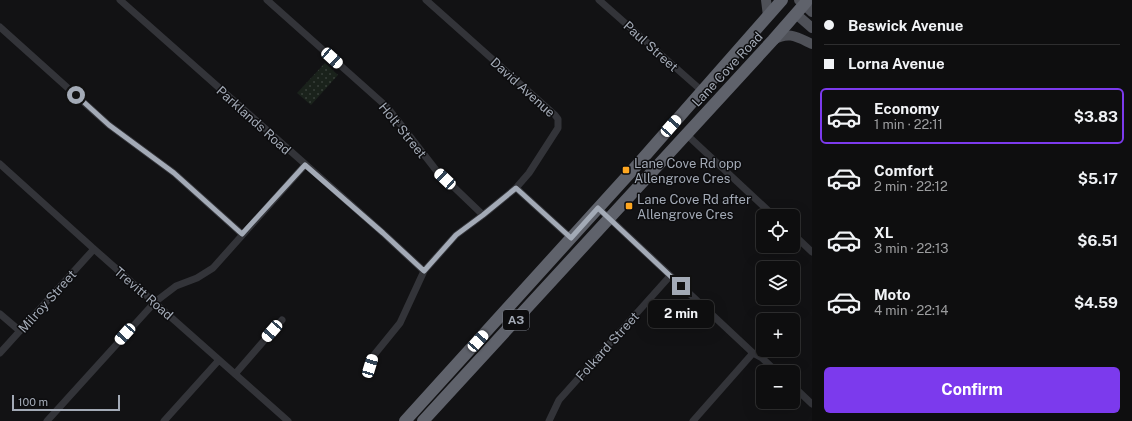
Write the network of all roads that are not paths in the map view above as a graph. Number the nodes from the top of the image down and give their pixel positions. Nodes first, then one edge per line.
1 (120, 0) edge
2 (267, 0) edge
3 (599, 0) edge
4 (766, 0) edge
5 (781, 0) edge
6 (800, 0) edge
7 (808, 0) edge
8 (429, 1) edge
9 (812, 12) edge
10 (796, 14) junction
11 (768, 16) junction
12 (0, 27) edge
13 (812, 28) edge
14 (773, 40) junction
15 (812, 44) edge
16 (702, 91) junction
17 (686, 134) junction
18 (0, 164) edge
19 (305, 165) junction
20 (516, 188) junction
21 (598, 208) junction
22 (766, 209) edge
23 (483, 215) junction
24 (609, 219) junction
25 (242, 234) junction
26 (571, 238) junction
27 (800, 241) edge
28 (94, 249) junction
29 (812, 252) edge
30 (424, 271) junction
31 (670, 276) junction
32 (155, 302) junction
33 (0, 314) edge
34 (282, 320) dead end
35 (20, 331) junction
36 (0, 353) edge
37 (753, 353) junction
38 (219, 360) junction
39 (770, 365) edge
40 (370, 366) dead end
41 (235, 374) junction
42 (800, 391) edge
43 (811, 400) edge
44 (284, 420) edge
45 (47, 421) edge
46 (164, 421) edge
47 (405, 421) edge
48 (423, 421) edge
49 (549, 421) edge
50 (693, 421) edge

1 - 19 street, Parklands Road
2 - 23 street, Holt Street
3 - 16 street, Paul Street
4 - 11 main road
5 - 10 highway
5 - 11 highway, Lane Cove Road / A3
6 - 9 main road
7 - 10 highway, Lane Cove Road / A3
8 - 20 street, David Avenue
10 - 13 main road
10 - 14 highway, Lane Cove Road / A3
11 - 16 highway, Lane Cove Road / A3
12 - 25 street
14 - 15 main road
14 - 17 highway, Lane Cove Road / A3
16 - 21 highway, Lane Cove Road / A3
17 - 22 street
17 - 24 highway, Lane Cove Road / A3
18 - 28 street, Trevitt Road
19 - 25 street
19 - 30 street, Parklands Road
20 - 23 street
20 - 26 street
21 - 24 street
21 - 26 highway, Lane Cove Road / A3
23 - 30 street
24 - 31 street
24 - 48 highway, Lane Cove Road / A3
25 - 32 street
26 - 47 highway, Lane Cove Road / A3
27 - 29 street
28 - 32 street, Trevitt Road
28 - 35 street, Milroy Street
30 - 40 street
31 - 37 street
31 - 49 street, Folkard Street
32 - 38 street, Trevitt Road
32 - 45 street
33 - 35 street
34 - 41 street
35 - 36 street, Milroy Street
37 - 39 street
37 - 50 street
38 - 41 street, Trevitt Road
38 - 46 street
41 - 44 street, Trevitt Road
42 - 43 street

